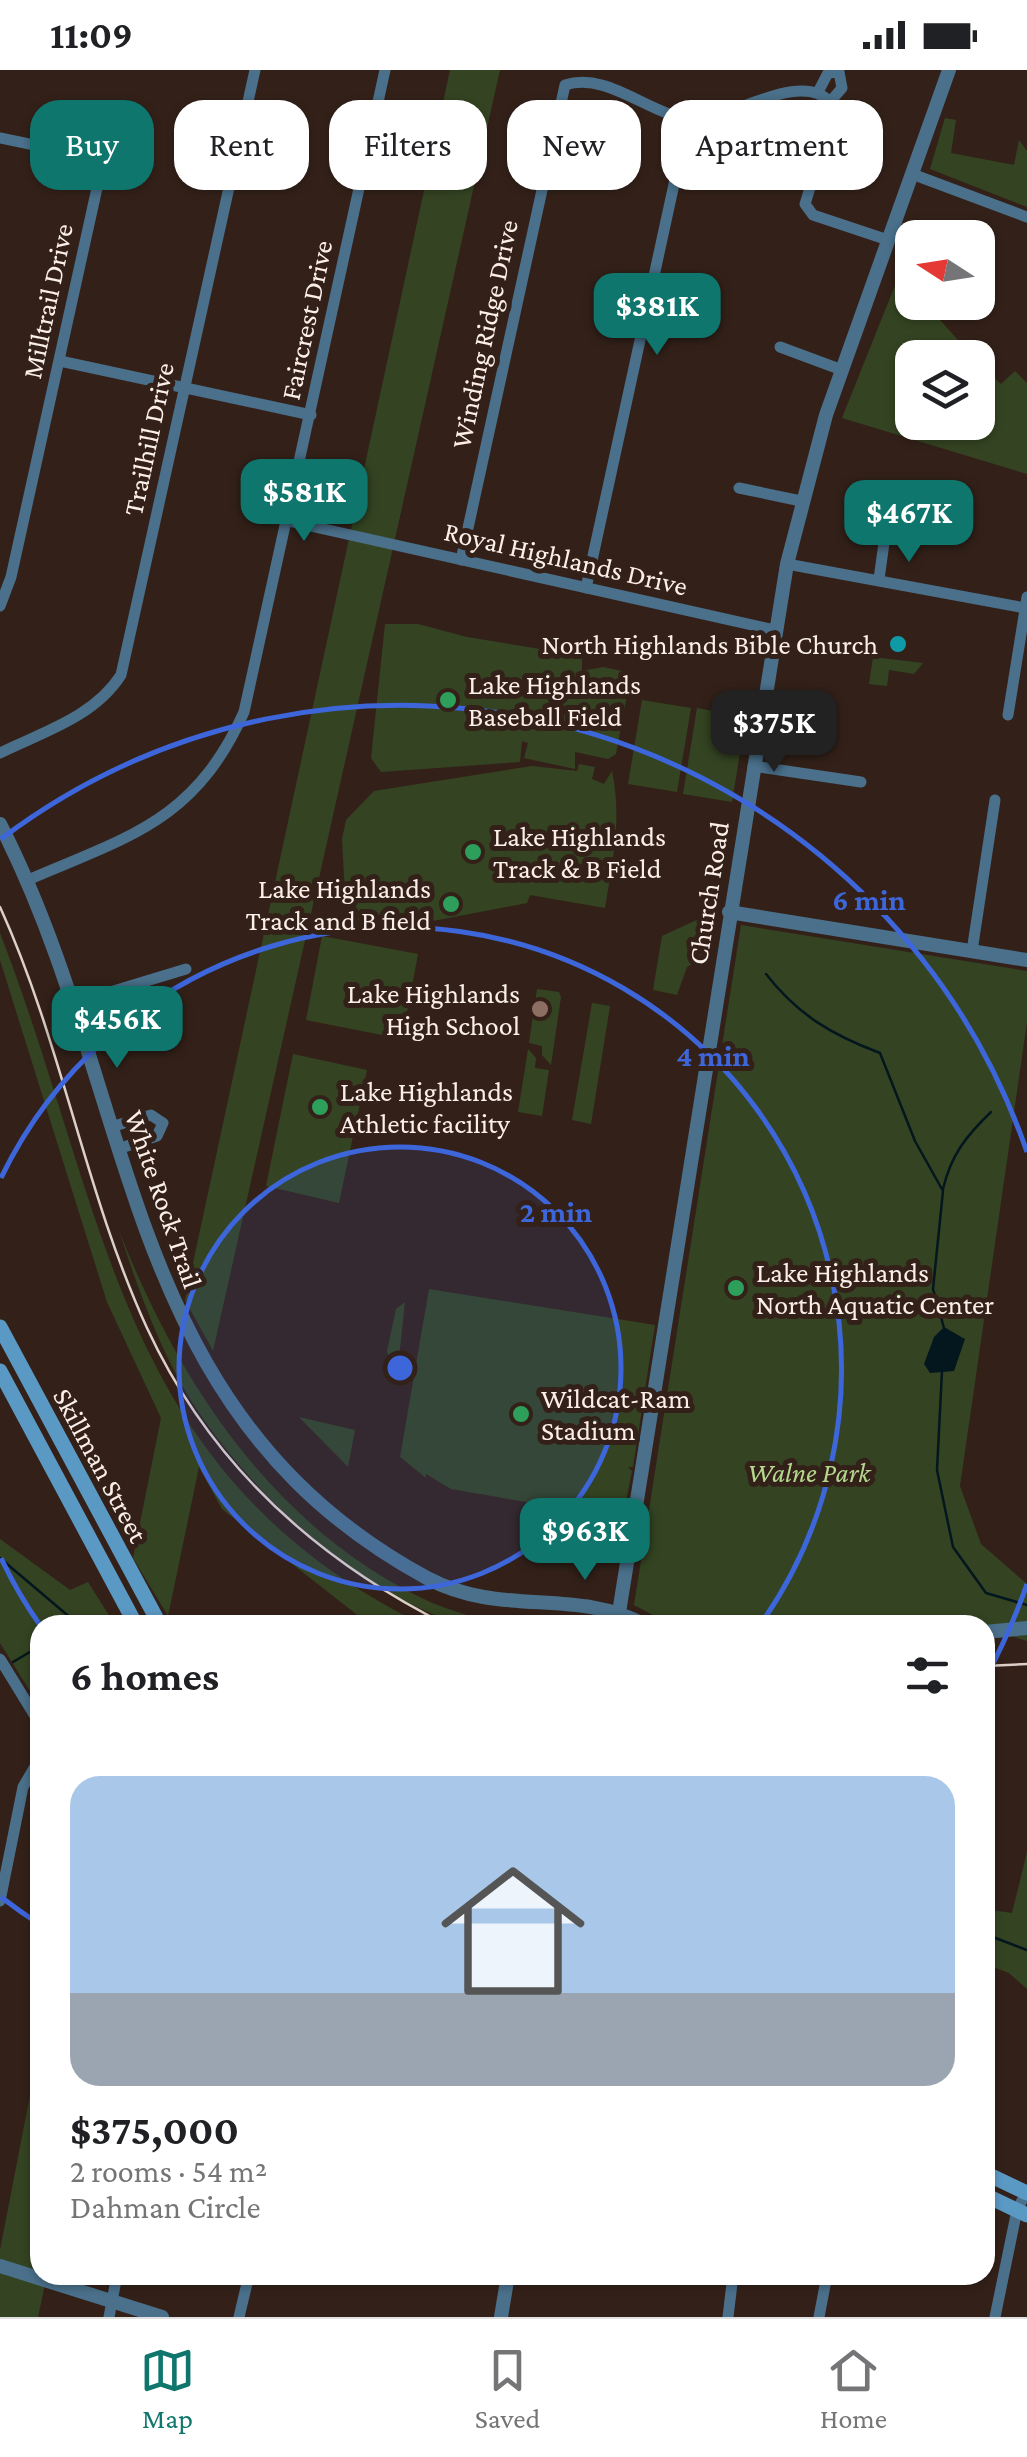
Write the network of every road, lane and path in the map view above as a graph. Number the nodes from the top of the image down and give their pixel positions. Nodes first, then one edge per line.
1 (255, 70) edge
2 (385, 70) edge
3 (949, 70) edge
4 (818, 92) junction
5 (761, 100) edge
6 (828, 100) edge
7 (832, 100) edge
8 (661, 108) edge
9 (0, 138) edge
10 (912, 174) junction
11 (673, 190) edge
12 (808, 190) edge
13 (1027, 217) edge
14 (888, 240) junction
15 (780, 347) dead end
16 (60, 361) junction
17 (842, 370) junction
18 (185, 387) junction
19 (311, 415) junction
20 (740, 488) dead end
21 (801, 501) junction
22 (890, 507) dead end
23 (288, 520) junction
24 (461, 560) junction
25 (786, 564) junction
26 (879, 579) junction
27 (586, 588) junction
28 (1026, 602) edge
29 (0, 606) edge
30 (776, 630) junction
31 (1008, 715) dead end
32 (0, 753) edge
33 (753, 766) junction
34 (861, 782) dead end
35 (995, 800) dead end
36 (0, 824) edge
37 (28, 880) junction
38 (729, 912) junction
39 (972, 951) junction
40 (1027, 960) edge
41 (186, 970) dead end
42 (74, 1003) junction
43 (111, 1127) junction
44 (118, 1148) junction
45 (0, 1327) edge
46 (0, 1371) edge
47 (90, 1497) junction
48 (70, 1506) junction
49 (130, 1615) edge
50 (155, 1615) edge
51 (606, 1615) edge
52 (619, 1615) edge
53 (1027, 1628) edge
54 (995, 1631) edge
55 (0, 1660) edge
56 (30, 1708) edge
57 (30, 1774) edge
58 (0, 1901) edge
59 (995, 2178) edge
60 (1026, 2193) edge
61 (995, 2200) edge
62 (1022, 2212) edge
63 (0, 2266) edge
64 (30, 2275) edge
65 (61, 2285) edge
66 (114, 2285) edge
67 (247, 2285) edge
68 (507, 2285) edge
69 (732, 2285) edge
70 (825, 2285) edge
71 (112, 2301) junction
72 (109, 2317) edge
73 (162, 2317) edge
74 (239, 2317) edge
75 (502, 2317) edge
76 (728, 2317) edge
77 (819, 2317) edge
78 (995, 2317) edge

1 - 18 street, Trailhill Drive
2 - 19 street, Faircrest Drive
3 - 10 street, Church Road
4 - 5 street
4 - 6 street
4 - 7 street
8 - 24 street, Winding Ridge Drive
9 - 16 street, Milltrail Drive
10 - 13 street
10 - 14 street, Church Road
11 - 27 street
12 - 14 street
14 - 17 street, Church Road
15 - 17 street
16 - 18 street
16 - 29 street, Milltrail Drive
17 - 21 street, Church Road
18 - 19 street
18 - 32 street, Trailhill Drive
19 - 23 street, Faircrest Drive
20 - 21 street
21 - 25 street, Church Road
22 - 26 street
23 - 24 street, Royal Highlands Drive
23 - 37 street, Faircrest Drive
24 - 27 street, Royal Highlands Drive
25 - 26 street
25 - 30 street, Church Road
26 - 28 street
27 - 30 street, Royal Highlands Drive
28 - 31 street
30 - 33 street, Church Road
33 - 34 street
33 - 38 street, Church Road
35 - 39 street
36 - 37 street, White Rock Trail
37 - 42 street, White Rock Trail
38 - 39 street
38 - 52 street, Church Road
39 - 40 street
41 - 42 street
42 - 43 street, White Rock Trail
43 - 44 street, White Rock Trail
43 - 44 street
44 - 51 street, White Rock Trail
45 - 47 main road, Skillman Street
46 - 48 main road, Skillman Street
47 - 48 main road
47 - 50 main road, Skillman Street
48 - 49 main road, Skillman Street
53 - 54 street
55 - 56 street
57 - 58 street
59 - 60 main road
60 - 62 street
61 - 62 main road
62 - 78 street
63 - 64 street
65 - 71 street
66 - 71 street
67 - 74 street
68 - 75 street
69 - 76 street
70 - 77 street
71 - 72 street
71 - 73 street

